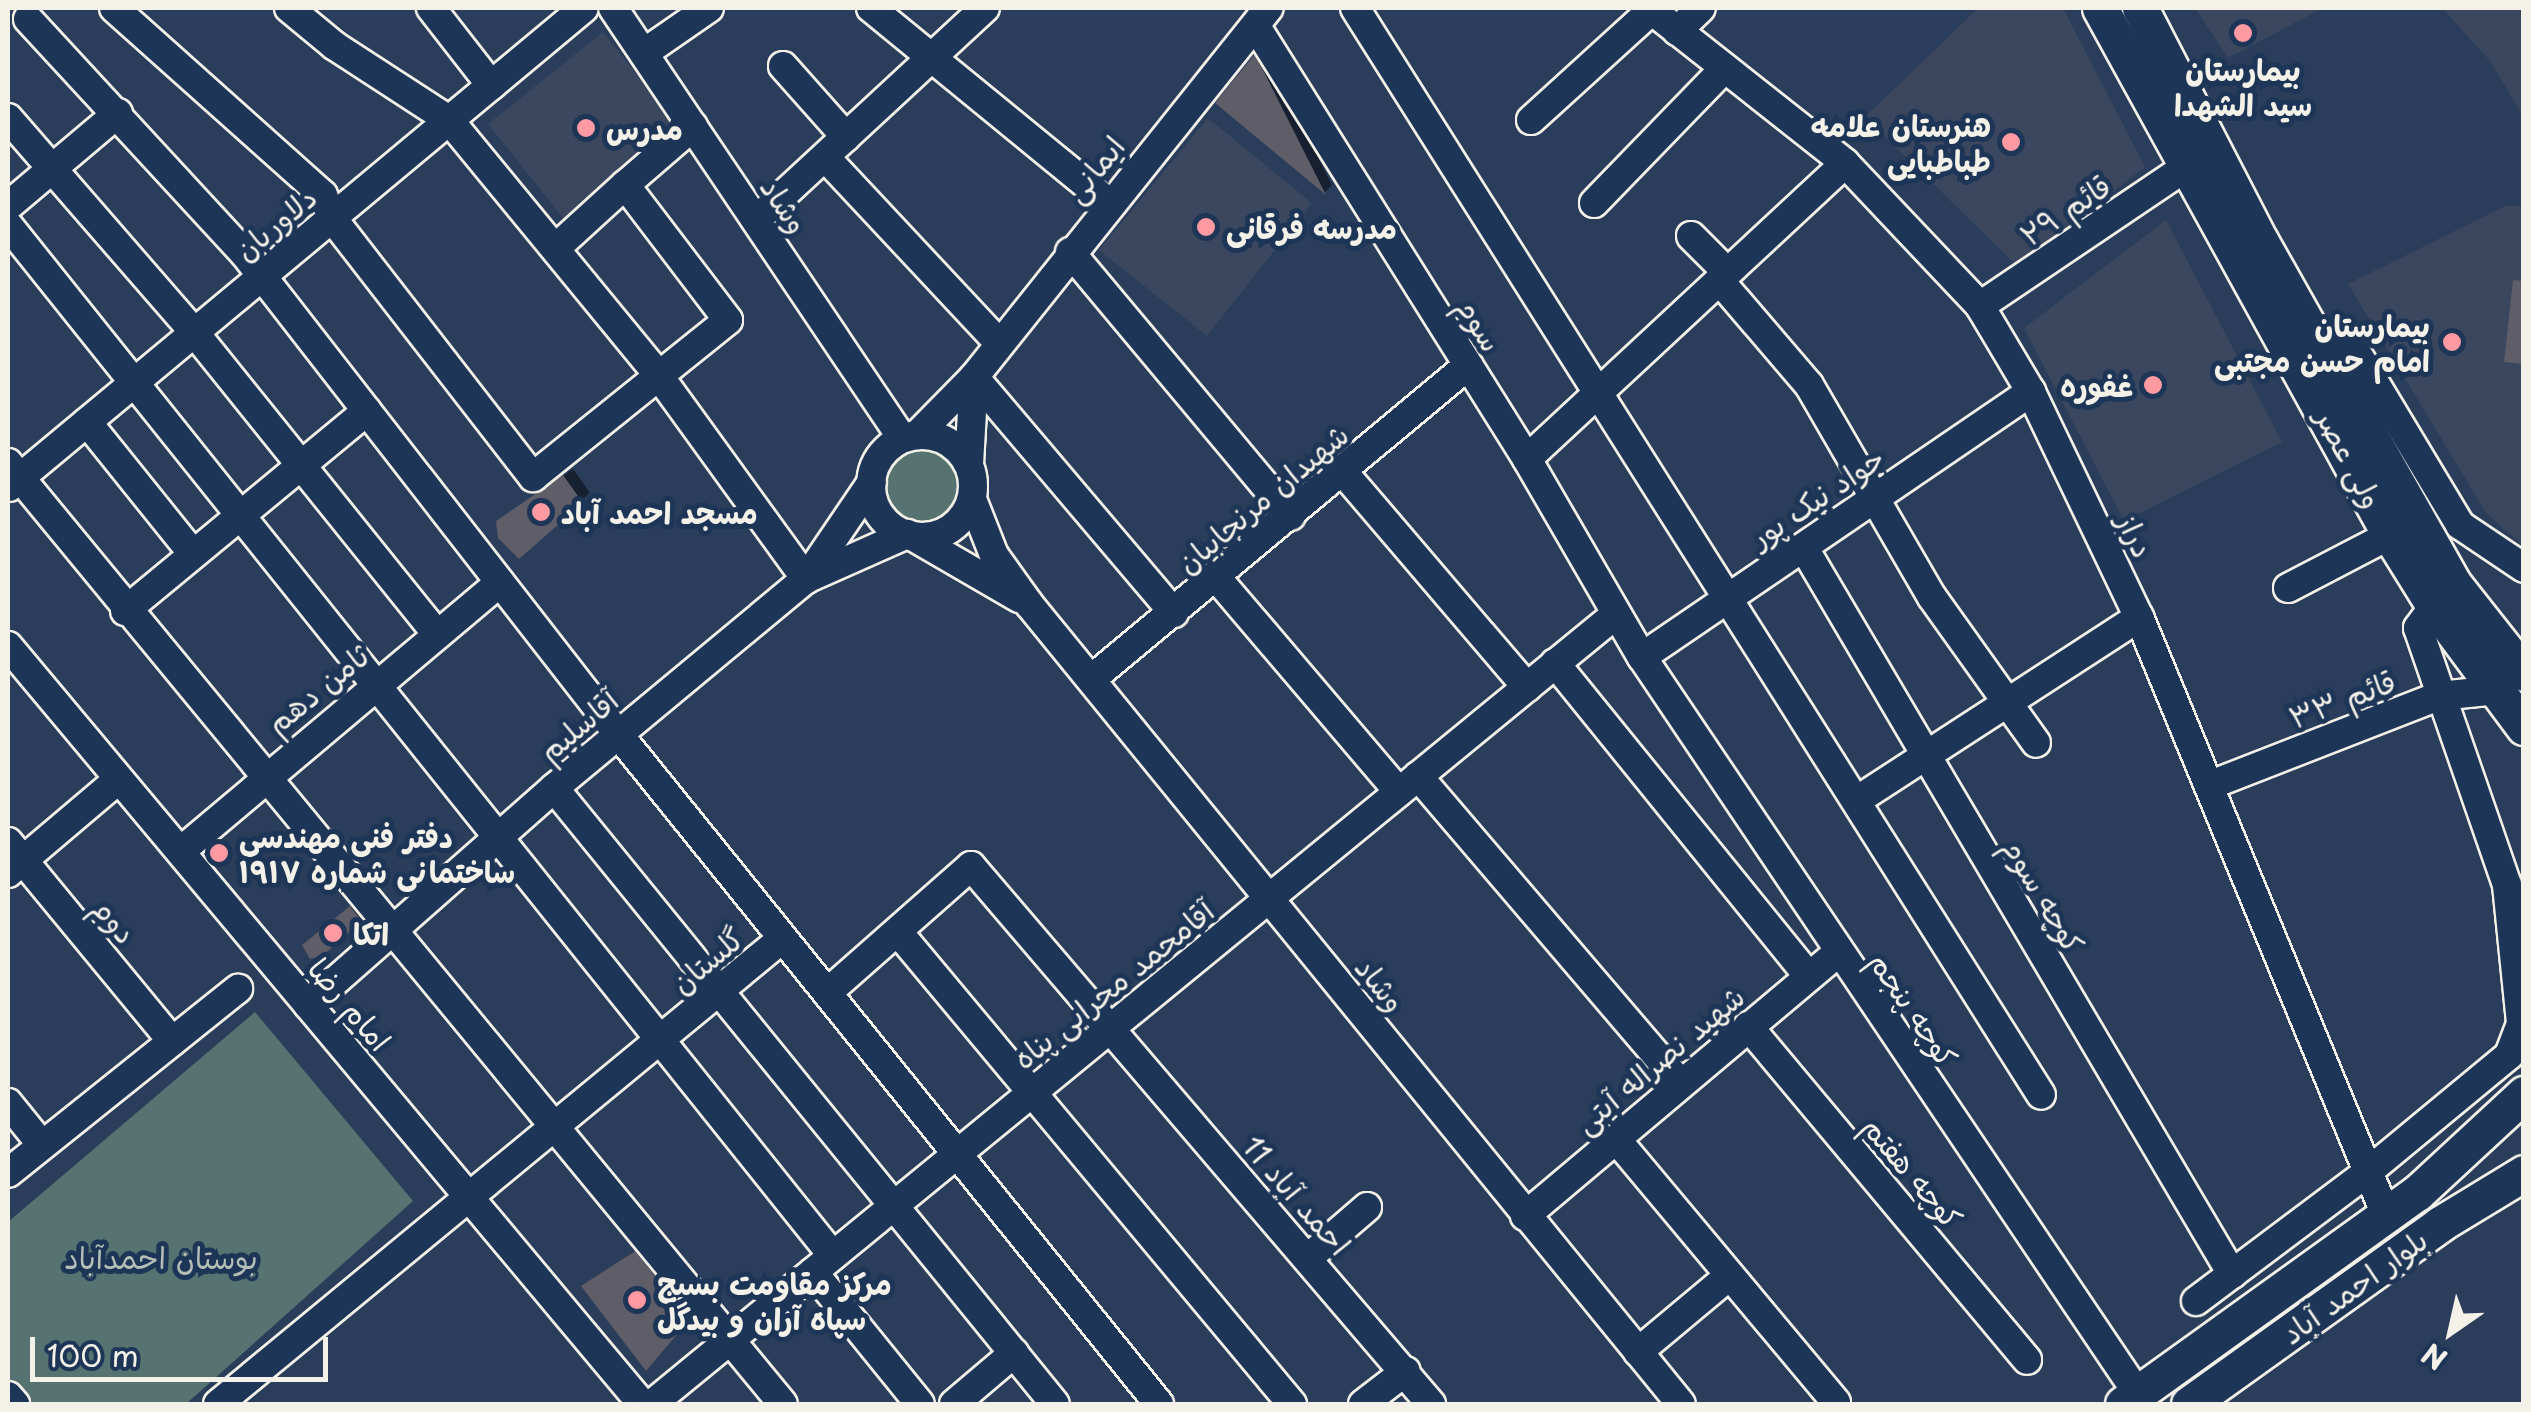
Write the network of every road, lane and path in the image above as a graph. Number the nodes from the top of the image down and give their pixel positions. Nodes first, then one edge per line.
1 (114, 8) edge
2 (289, 8) edge
3 (431, 8) edge
4 (584, 8) edge
5 (613, 8) edge
6 (709, 8) edge
7 (871, 8) edge
8 (985, 8) edge
9 (1355, 8) edge
10 (1701, 8) edge
11 (2100, 8) edge
12 (2140, 8) edge
13 (1650, 9) edge
14 (1263, 18) edge
15 (28, 20) dead end
16 (1678, 31) junction
17 (644, 53) junction
18 (932, 60) junction
19 (782, 66) dead end
20 (1726, 68) junction
21 (491, 84) junction
22 (118, 113) junction
23 (8, 118) edge
24 (449, 120) junction
25 (1531, 120) dead end
26 (692, 126) junction
27 (846, 138) junction
28 (825, 157) junction
29 (1845, 162) junction
30 (2186, 167) junction
31 (52, 169) junction
32 (625, 185) junction
33 (1108, 202) junction
34 (1594, 203) dead end
35 (8, 206) edge
36 (332, 218) junction
37 (756, 220) junction
38 (8, 225) edge
39 (1691, 236) dead end
40 (557, 247) junction
41 (1070, 252) junction
42 (261, 276) junction
43 (1723, 276) junction
44 (1980, 306) junction
45 (194, 332) junction
46 (999, 343) junction
47 (2352, 345) dead end
48 (1468, 366) junction
49 (659, 376) junction
50 (974, 377) junction
51 (133, 383) junction
52 (2031, 392) junction
53 (1596, 395) junction
54 (366, 412) junction
55 (88, 422) junction
56 (910, 436) junction
57 (1526, 459) junction
58 (969, 464) junction
59 (302, 465) junction
60 (1344, 474) junction
61 (12, 476) edge
62 (872, 482) junction
63 (1874, 498) junction
64 (972, 499) junction
65 (240, 516) junction
66 (1291, 516) junction
67 (910, 535) junction
68 (2390, 535) junction
69 (1804, 548) junction
70 (193, 554) junction
71 (2524, 568) edge
72 (1216, 577) junction
73 (806, 580) junction
74 (500, 582) junction
75 (2288, 588) dead end
76 (1730, 593) junction
77 (1029, 604) junction
78 (2434, 606) junction
79 (126, 611) junction
80 (1174, 612) junction
81 (1615, 615) junction
82 (2140, 617) junction
83 (436, 633) junction
84 (8, 646) edge
85 (1642, 657) junction
86 (1556, 664) junction
87 (1094, 678) junction
88 (2511, 681) edge
89 (374, 684) junction
90 (1527, 687) junction
91 (2439, 696) junction
92 (2007, 699) junction
93 (2524, 727) edge
94 (618, 734) junction
95 (2036, 743) dead end
96 (1922, 755) junction
97 (264, 774) junction
98 (119, 780) junction
99 (1408, 784) junction
100 (2214, 784) junction
101 (554, 788) junction
102 (1859, 799) junction
103 (498, 838) junction
104 (181, 851) junction
105 (13, 858) edge
106 (1270, 897) junction
107 (392, 931) junction
108 (898, 932) junction
109 (783, 938) junction
110 (1837, 953) junction
111 (1808, 975) junction
112 (238, 989) dead end
113 (720, 991) junction
114 (827, 993) junction
115 (308, 1005) junction
116 (1748, 1026) junction
117 (1111, 1028) junction
118 (172, 1040) junction
119 (661, 1041) junction
120 (1680, 1083) junction
121 (1031, 1094) junction
122 (2524, 1094) edge
123 (2041, 1095) dead end
124 (8, 1104) edge
125 (555, 1130) junction
126 (1616, 1139) junction
127 (42, 1145) junction
128 (957, 1154) junction
129 (2369, 1171) junction
130 (2524, 1172) edge
131 (8, 1173) edge
132 (472, 1200) junction
133 (896, 1205) junction
134 (1367, 1207) dead end
135 (2386, 1215) junction
136 (1524, 1216) junction
137 (1308, 1258) junction
138 (823, 1264) junction
139 (2232, 1274) junction
140 (1729, 1276) junction
141 (2196, 1301) dead end
142 (729, 1341) junction
143 (1638, 1352) junction
144 (1014, 1354) junction
145 (2026, 1360) dead end
146 (1406, 1371) junction
147 (8, 1396) edge
148 (2131, 1399) edge
149 (1049, 1402) edge
150 (1836, 1402) edge
151 (15, 1404) edge
152 (218, 1404) edge
153 (642, 1404) edge
154 (652, 1404) edge
155 (784, 1404) edge
156 (920, 1404) edge
157 (954, 1404) edge
158 (1159, 1404) edge
159 (1292, 1404) edge
160 (1364, 1404) edge
161 (1432, 1404) edge
162 (1681, 1404) edge
163 (2189, 1404) edge

1 - 36 street
2 - 24 street
3 - 21 street
4 - 21 street, دلاوریان
5 - 17 street, وشاد
6 - 17 street
7 - 18 street
8 - 18 street
9 - 53 street
10 - 16 street
11 - 30 main road, ولی عصر
12 - 88 main road
13 - 16 street, دراز
13 - 25 street
14 - 33 street, ایمانی
14 - 48 street, سوم
15 - 22 street
16 - 20 street, دراز
17 - 26 street, وشاد
18 - 27 street
18 - 33 street
19 - 27 street
20 - 29 street, دراز
20 - 34 street
21 - 24 street, دلاوریان
22 - 31 street
22 - 42 street
23 - 31 street
24 - 36 street, دلاوریان
24 - 40 street
26 - 32 street
26 - 37 street, وشاد
27 - 28 street
28 - 37 street
28 - 46 street
29 - 43 street
29 - 44 street, دراز
30 - 44 street, قائم ۲۹
30 - 68 main road, ولی عصر
31 - 35 street
31 - 45 street
32 - 40 street
32 - 49 street
33 - 41 street, ایمانی
36 - 42 street, دلاوریان
36 - 49 street
37 - 56 street, وشاد
38 - 51 street
39 - 43 street
40 - 49 street
41 - 46 street, ایمانی
41 - 66 street
42 - 45 street, دلاوریان
42 - 54 street
43 - 53 street
43 - 63 street
44 - 52 street, دراز
45 - 51 street, دلاوریان
45 - 59 street
46 - 50 street, ایمانی
47 - 71 street
48 - 57 street, سوم
48 - 60 street, شهیدان مرنجابیان
49 - 73 street
50 - 56 street, ایمانی
50 - 58 street
50 - 80 street
51 - 55 street, دلاوریان
51 - 65 street
52 - 63 street, جواد نیک پور
52 - 82 street, دراز
53 - 57 street
53 - 76 street
54 - 59 street
54 - 74 street
55 - 61 street, دلاوریان
55 - 70 street
56 - 58 street
56 - 62 street
57 - 81 street, سوم
58 - 64 street
59 - 65 street
59 - 83 street
60 - 66 street, شهیدان مرنجابیان
60 - 90 street
61 - 79 street
62 - 67 street
62 - 73 street, آقاسلیم
63 - 69 street, جواد نیک پور
63 - 92 street
64 - 67 street
64 - 77 street
65 - 70 street
65 - 89 street
66 - 72 street, شهیدان مرنجابیان
67 - 73 street
67 - 77 street
68 - 75 street
68 - 78 main road, ولی عصر
69 - 76 street, جواد نیک پور
69 - 96 street, کوچه سوم
70 - 79 street
72 - 80 street, شهیدان مرنجابیان
72 - 99 street
73 - 94 street, آقاسلیم
74 - 83 street, ثامن دهم
74 - 94 street
76 - 85 street, جواد نیک پور
76 - 102 street
77 - 87 street, وشاد
78 - 88 main road, ولی عصر
78 - 91 street
79 - 97 street
80 - 87 street, شهیدان مرنجابیان
81 - 85 street, سوم
81 - 86 street, آقامحمد محرابی پناه
82 - 92 street
82 - 100 street, دراز
83 - 89 street, ثامن دهم
84 - 98 street, امام رضا
85 - 110 street, کوچه پنجم
86 - 90 street, آقامحمد محرابی پناه
86 - 111 street
87 - 106 street, وشاد
88 - 91 street, قائم ۳۳
88 - 93 main road
89 - 97 street, ثامن دهم
89 - 103 street
90 - 99 street, آقامحمد محرابی پناه
91 - 100 street, قائم ۳۳
91 - 129 street
92 - 95 street
92 - 96 street
94 - 101 street, آقاسلیم
94 - 109 street, گلستان
96 - 102 street
96 - 139 street, کوچه سوم
97 - 104 street, ثامن دهم
97 - 107 street
98 - 104 street, امام رضا
98 - 105 street
99 - 106 street, آقامحمد محرابی پناه
99 - 120 street
100 - 129 street, دراز
101 - 103 street, آقاسلیم
101 - 113 street
102 - 123 street
103 - 107 street, آقاسلیم
103 - 119 street
104 - 115 street, امام رضا
105 - 118 street, دوم
106 - 117 street, آقامحمد محرابی پناه
106 - 136 street, وشاد
107 - 115 street, آقاسلیم
107 - 125 street
108 - 114 street
108 - 117 street, احمد آباد 11
108 - 121 street
109 - 113 street, گلستان
109 - 114 street
110 - 111 street, شهید نصراله آیتی
110 - 148 street, کوچه پنجم
111 - 116 street, شهید نصراله آیتی
112 - 118 street
113 - 119 street, گلستان
113 - 133 street
114 - 128 street
115 - 132 street, امام رضا
116 - 120 street, شهید نصراله آیتی
116 - 145 street, کوچه هفتم
117 - 121 street, آقامحمد محرابی پناه
117 - 137 street, احمد آباد 11
118 - 127 street
119 - 125 street, گلستان
119 - 138 street
120 - 126 street, شهید نصراله آیتی
121 - 128 street, آقامحمد محرابی پناه
121 - 159 street
122 - 135 main road, بلوار احمد آباد
124 - 127 street
125 - 132 street, گلستان
125 - 142 street
126 - 136 street, شهید نصراله آیتی
126 - 140 street
127 - 131 street
128 - 133 street, آقامحمد محرابی پناه
128 - 158 street
129 - 135 street, دراز
129 - 139 street
130 - 163 main road, بلوار احمد آباد
132 - 152 street, گلستان
132 - 153 street, امام رضا
133 - 138 street, آقامحمد محرابی پناه
133 - 144 street
134 - 137 street
135 - 148 main road, بلوار احمد آباد
136 - 143 street, وشاد
137 - 146 street, احمد آباد 11
138 - 142 street, آقامحمد محرابی پناه
138 - 156 street
139 - 141 street
140 - 143 street
140 - 150 street
142 - 154 street, آقامحمد محرابی پناه
142 - 155 street
143 - 162 street, وشاد
144 - 149 street
144 - 157 street
146 - 160 street
146 - 161 street, احمد آباد 11
147 - 151 street

